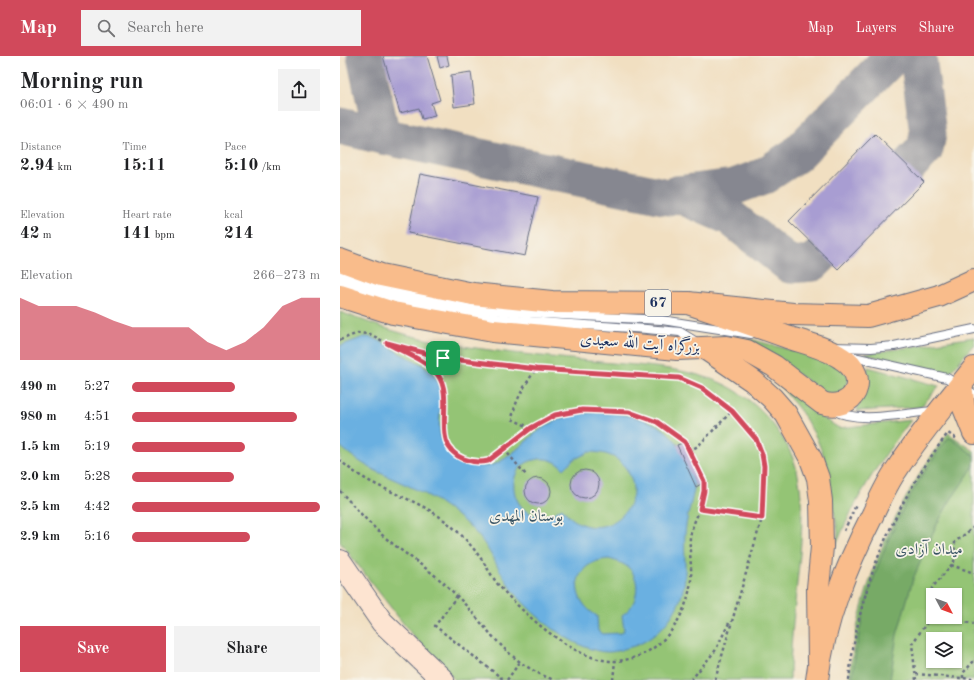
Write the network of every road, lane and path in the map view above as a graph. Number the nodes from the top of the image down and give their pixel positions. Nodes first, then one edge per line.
1 (340, 260) edge
2 (340, 274) edge
3 (974, 280) edge
4 (340, 281) edge
5 (340, 296) edge
6 (688, 303) junction
7 (974, 329) edge
8 (340, 340) edge
9 (387, 343) junction
10 (818, 347) junction
11 (706, 349) junction
12 (974, 368) edge
13 (536, 369) junction
14 (822, 403) junction
15 (960, 404) edge
16 (732, 411) junction
17 (531, 428) junction
18 (948, 432) dead end
19 (974, 433) edge
20 (504, 449) junction
21 (689, 451) junction
22 (340, 460) edge
23 (526, 475) dead end
24 (340, 491) edge
25 (700, 509) junction
26 (762, 518) junction
27 (974, 527) edge
28 (340, 561) edge
29 (952, 565) junction
30 (974, 573) edge
31 (932, 588) edge
32 (457, 596) junction
33 (732, 616) junction
34 (962, 621) edge
35 (926, 624) edge
36 (974, 624) edge
37 (615, 661) junction
38 (974, 661) edge
39 (520, 662) junction
40 (818, 670) edge
41 (916, 674) junction
42 (963, 679) edge
43 (973, 679) edge
44 (443, 680) edge
45 (505, 680) edge
46 (554, 680) edge
47 (613, 680) edge
48 (691, 680) edge
49 (715, 680) edge
50 (849, 680) edge
51 (916, 680) edge

1 - 6 highway, 67
2 - 10 lane
3 - 6 highway, 67
4 - 11 lane
5 - 11 highway, بزرگراه آیت الله سعیدی
6 - 10 highway
7 - 10 lane
8 - 9 path
9 - 13 path
9 - 20 path
10 - 14 highway
10 - 15 lane
11 - 14 highway
11 - 40 highway, بزرگراه آیت الله سعیدی
12 - 15 highway
13 - 16 path
13 - 17 path
14 - 15 lane
15 - 19 highway
15 - 40 highway
16 - 21 path
16 - 26 path
17 - 20 path
17 - 21 path
18 - 50 path
20 - 23 path
21 - 25 path
22 - 37 path
24 - 32 path
25 - 26 path
25 - 37 path
26 - 33 path
27 - 29 path
28 - 44 street
29 - 30 path
29 - 31 path
32 - 39 path
32 - 45 path
33 - 48 path
33 - 49 path
34 - 36 path
35 - 41 path
37 - 47 path
38 - 42 path
39 - 45 path
39 - 46 path
41 - 42 path
41 - 51 path
42 - 43 path

